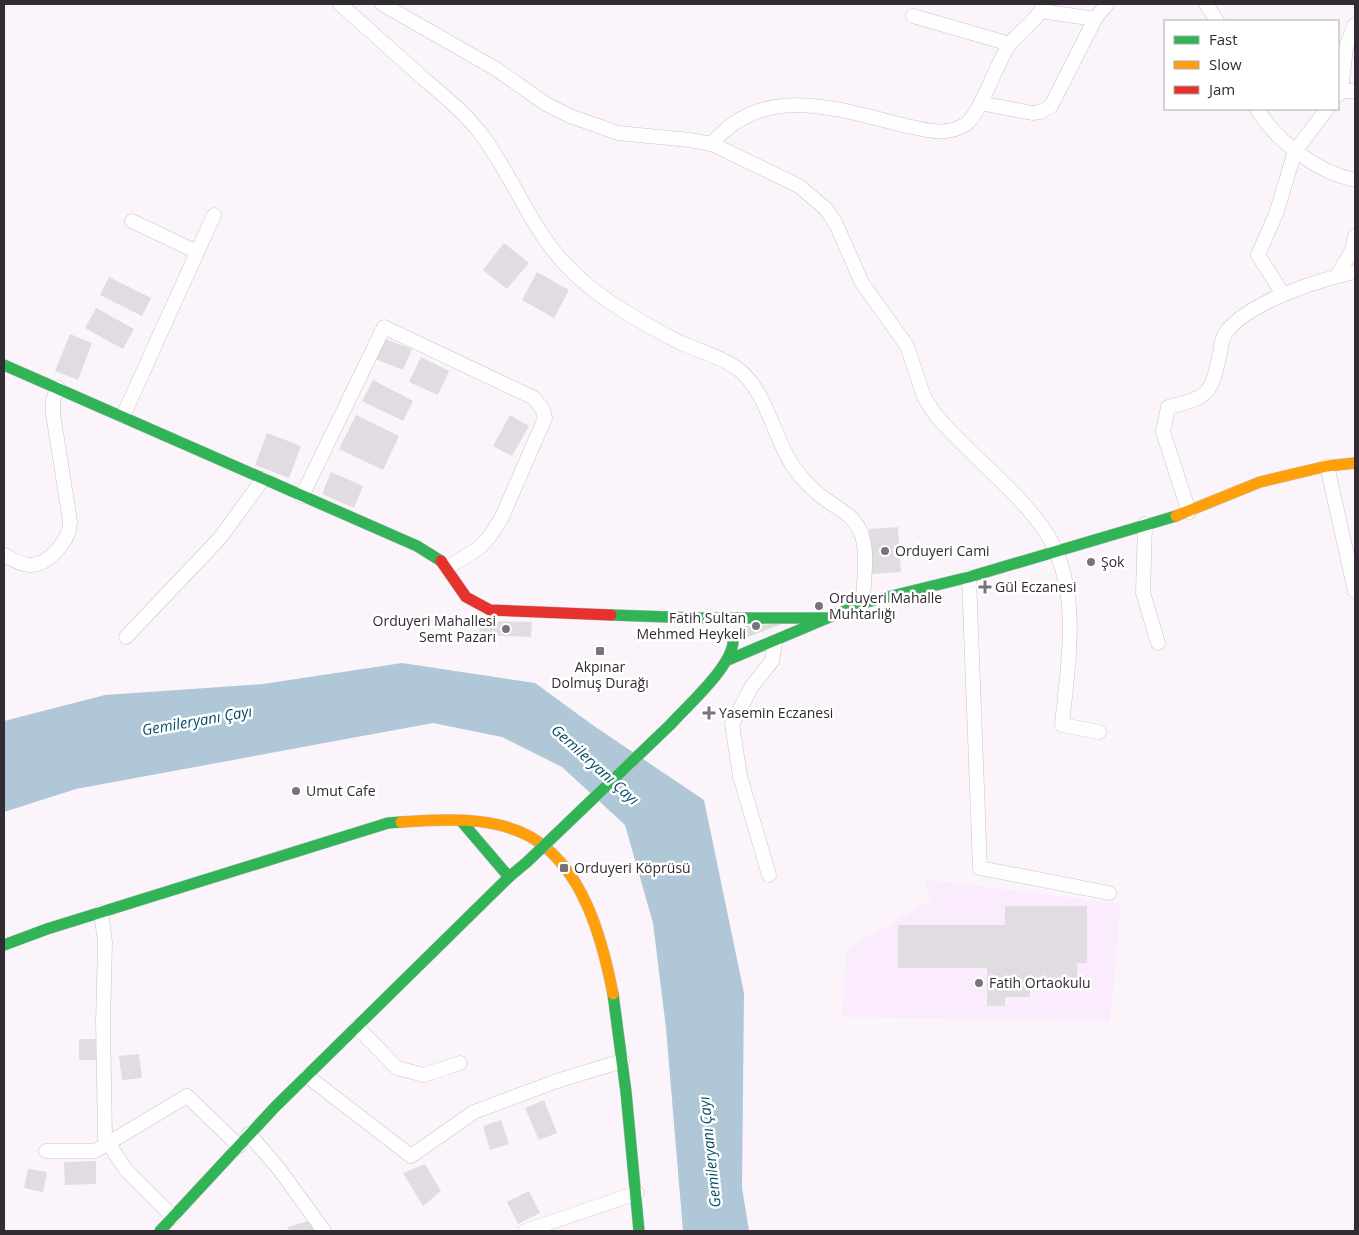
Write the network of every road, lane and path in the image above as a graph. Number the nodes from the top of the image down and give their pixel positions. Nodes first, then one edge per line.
1 (340, 4) edge
2 (382, 4) edge
3 (1107, 4) edge
4 (1206, 4) edge
5 (1043, 8) edge
6 (913, 16) dead end
7 (1095, 18) junction
8 (1216, 20) edge
9 (1355, 25) edge
10 (1010, 44) junction
11 (1355, 91) edge
12 (1339, 93) edge
13 (980, 103) junction
14 (1258, 110) edge
15 (1326, 110) edge
16 (712, 144) junction
17 (1295, 151) junction
18 (1354, 184) edge
19 (214, 215) dead end
20 (132, 221) dead end
21 (1355, 236) edge
22 (197, 252) junction
23 (1355, 272) edge
24 (1337, 276) junction
25 (1282, 294) junction
26 (4, 365) edge
27 (58, 388) junction
28 (123, 416) junction
29 (1355, 463) edge
30 (1327, 466) junction
31 (262, 479) junction
32 (302, 496) junction
33 (1189, 512) junction
34 (1145, 524) junction
35 (1056, 550) junction
36 (4, 556) edge
37 (447, 568) junction
38 (969, 577) junction
39 (1355, 591) edge
40 (863, 603) junction
41 (698, 618) junction
42 (825, 618) junction
43 (126, 637) dead end
44 (733, 638) junction
45 (775, 642) junction
46 (1158, 643) dead end
47 (758, 648) junction
48 (728, 660) junction
49 (1099, 732) dead end
50 (462, 822) junction
51 (769, 875) dead end
52 (509, 877) junction
53 (1109, 893) dead end
54 (101, 912) junction
55 (4, 945) edge
56 (357, 1027) junction
57 (622, 1061) junction
58 (460, 1063) dead end
59 (306, 1076) junction
60 (249, 1134) junction
61 (109, 1144) junction
62 (239, 1146) junction
63 (46, 1151) dead end
64 (637, 1193) junction
65 (173, 1217) junction
66 (160, 1231) edge
67 (324, 1231) edge
68 (525, 1231) edge
69 (639, 1231) edge

1 - 40 street
2 - 16 street
3 - 7 street
4 - 8 street
5 - 7 street
5 - 10 street
6 - 10 street
7 - 13 street
9 - 12 street
10 - 13 street
11 - 12 street
13 - 16 street
14 - 17 street
15 - 17 street
16 - 35 street
17 - 18 street
17 - 25 street
19 - 22 street
20 - 22 street
21 - 24 street
22 - 28 street
23 - 24 street
24 - 25 street
25 - 33 street
26 - 27 street
27 - 28 street
27 - 36 street
28 - 31 street
29 - 30 street
30 - 33 street
30 - 39 street
31 - 32 street
31 - 43 street
32 - 37 street
32 - 37 street
33 - 34 street
34 - 35 street
34 - 46 street
35 - 38 street
35 - 49 street
37 - 41 street
38 - 40 street
38 - 53 street
40 - 42 street
41 - 42 street
41 - 44 street
42 - 45 street
44 - 47 street
44 - 48 street
45 - 47 street
45 - 51 street
47 - 48 street
48 - 52 street, bridge
50 - 52 street
50 - 54 street
50 - 57 street
52 - 56 street
54 - 55 street
54 - 61 street
56 - 58 street
56 - 59 street
57 - 59 street
57 - 64 street
59 - 60 street
60 - 62 street
60 - 67 street
61 - 62 street
61 - 63 street
61 - 65 street
62 - 65 street
64 - 68 street
64 - 69 street
65 - 66 street

